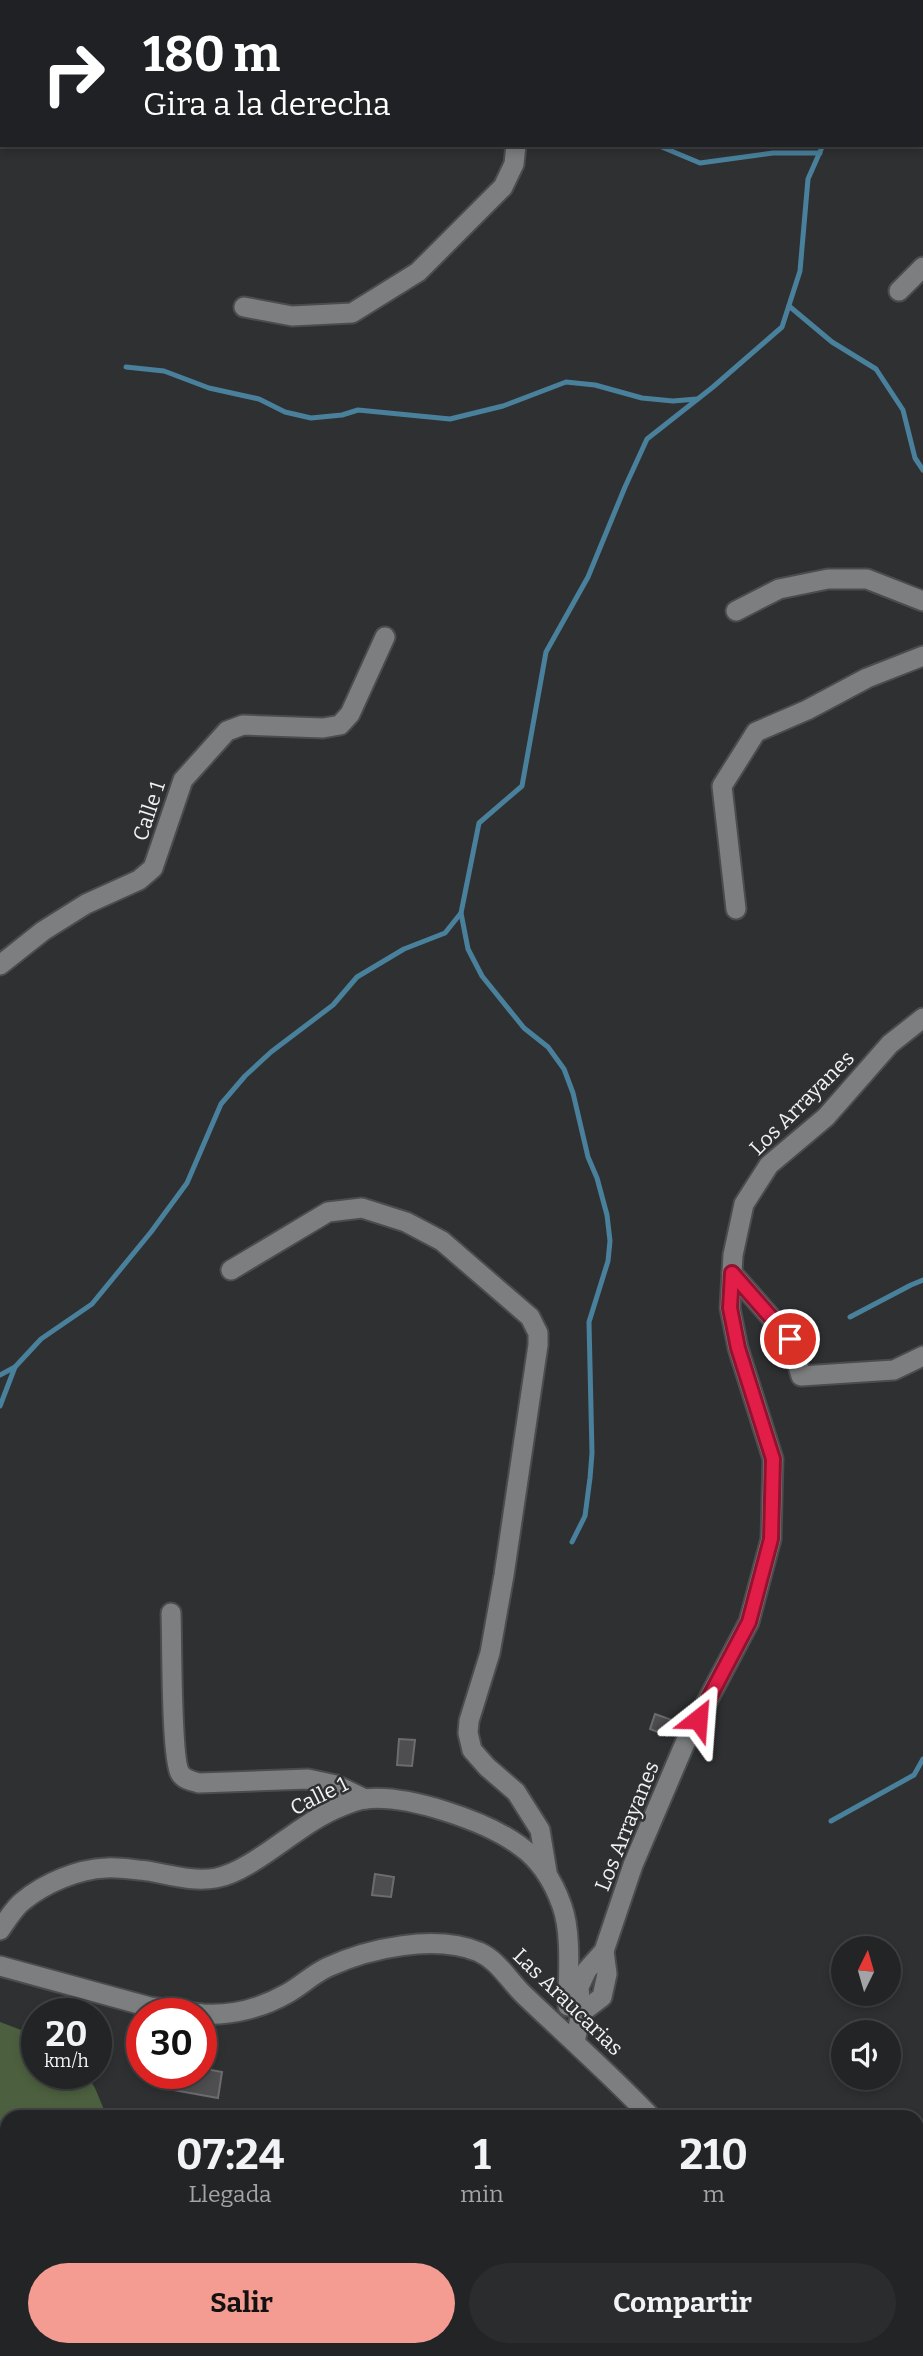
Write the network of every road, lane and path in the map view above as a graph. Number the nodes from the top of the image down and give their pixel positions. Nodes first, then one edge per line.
1 (516, 147) edge
2 (923, 267) edge
3 (899, 291) dead end
4 (244, 307) dead end
5 (923, 601) edge
6 (736, 611) dead end
7 (385, 637) dead end
8 (923, 656) edge
9 (736, 909) dead end
10 (0, 965) edge
11 (923, 1018) edge
12 (230, 1270) dead end
13 (732, 1273) junction
14 (923, 1356) edge
15 (171, 1613) dead end
16 (365, 1799) junction
17 (547, 1872) junction
18 (0, 1930) edge
19 (0, 1966) edge
20 (126, 2000) edge
21 (217, 2015) edge
22 (571, 2039) junction
23 (644, 2110) edge

1 - 4 street
2 - 3 street
5 - 6 street
7 - 10 street, Calle 1
8 - 9 street
11 - 13 street, Los Arrayanes
12 - 17 street
13 - 14 street
13 - 22 street, Los Arrayanes
15 - 16 street
16 - 17 street, Calle 1
16 - 18 street, Calle 1
17 - 22 street, Calle 1
19 - 20 street, Las Araucarias
21 - 22 street, Las Araucarias
22 - 23 street, Las Araucarias

